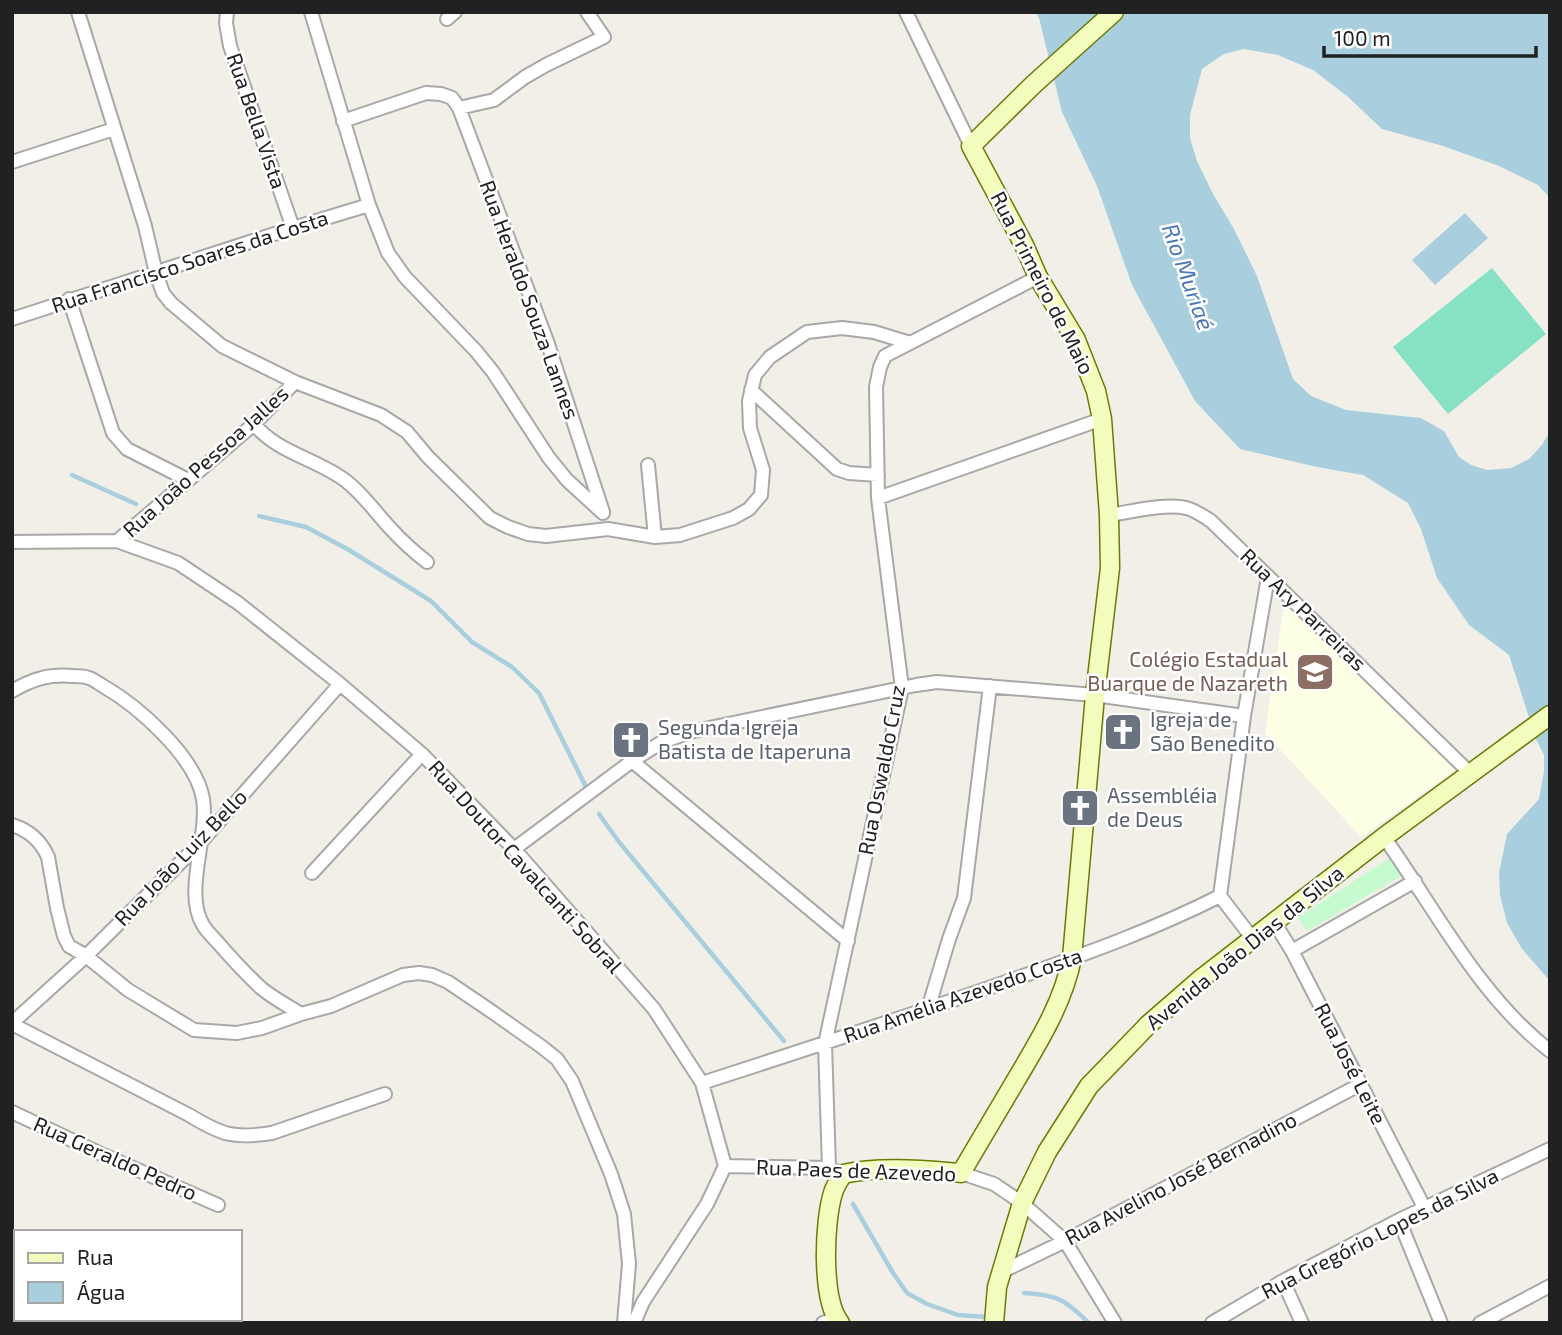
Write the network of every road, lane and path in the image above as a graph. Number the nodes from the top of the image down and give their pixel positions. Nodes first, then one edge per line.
1 (78, 12) edge
2 (227, 12) edge
3 (311, 12) edge
4 (587, 12) edge
5 (906, 12) edge
6 (1114, 12) edge
7 (459, 108) junction
8 (343, 121) junction
9 (114, 130) junction
10 (971, 146) junction
11 (12, 162) edge
12 (369, 205) junction
13 (293, 228) junction
14 (156, 273) junction
15 (1038, 277) junction
16 (69, 299) junction
17 (12, 319) edge
18 (910, 343) junction
19 (295, 382) junction
20 (751, 390) junction
21 (1102, 419) junction
22 (254, 424) junction
23 (648, 466) dead end
24 (878, 475) junction
25 (188, 480) junction
26 (878, 498) junction
27 (603, 513) junction
28 (1109, 515) junction
29 (608, 529) junction
30 (655, 537) junction
31 (117, 541) junction
32 (12, 542) edge
33 (427, 562) dead end
34 (1268, 577) junction
35 (340, 684) junction
36 (990, 686) junction
37 (902, 688) junction
38 (12, 691) edge
39 (1096, 695) junction
40 (1550, 715) edge
41 (1244, 716) junction
42 (422, 754) junction
43 (632, 761) junction
44 (1470, 773) junction
45 (12, 825) edge
46 (1384, 837) junction
47 (201, 842) junction
48 (514, 849) junction
49 (312, 873) dead end
50 (1415, 881) junction
51 (1220, 896) junction
52 (1274, 922) junction
53 (1252, 939) junction
54 (848, 941) junction
55 (1292, 951) junction
56 (86, 956) junction
57 (1072, 958) junction
58 (928, 1009) junction
59 (301, 1014) junction
60 (12, 1023) edge
61 (825, 1044) junction
62 (1550, 1051) edge
63 (702, 1083) junction
64 (1361, 1084) junction
65 (385, 1094) dead end
66 (12, 1112) edge
67 (1550, 1149) edge
68 (725, 1166) junction
69 (836, 1171) junction
70 (961, 1173) junction
71 (1022, 1203) junction
72 (218, 1205) dead end
73 (1424, 1207) junction
74 (1399, 1220) junction
75 (1065, 1241) junction
76 (1001, 1272) junction
77 (1283, 1281) junction
78 (1550, 1286) edge
79 (833, 1321) edge
80 (624, 1323) edge
81 (634, 1323) edge
82 (993, 1323) edge
83 (1115, 1323) edge
84 (1212, 1323) edge
85 (1302, 1323) edge
86 (1441, 1323) edge
87 (1480, 1323) edge

1 - 9 street
2 - 13 street, Rua Bella Vista
3 - 8 street
4 - 7 street
5 - 10 street, Rua Primeiro de Maio
6 - 10 main road
7 - 8 street
7 - 27 street, Rua Heraldo Souza Lannes
8 - 12 street
9 - 11 street
9 - 14 street
10 - 15 main road, Rua Primeiro de Maio
12 - 13 street, Rua Francisco Soares da Costa
12 - 27 street
13 - 14 street, Rua Francisco Soares da Costa
14 - 16 street, Rua Francisco Soares da Costa
14 - 19 street
15 - 18 street, Rua Oswaldo Cruz
15 - 21 main road, Rua Primeiro de Maio
16 - 17 street, Rua Francisco Soares da Costa
16 - 25 street
18 - 20 street
18 - 24 street, Rua Oswaldo Cruz
19 - 22 street, Rua João Pessoa Jalles
19 - 29 street
20 - 24 street
20 - 30 street
21 - 26 street
21 - 28 main road, Rua Primeiro de Maio
22 - 25 street, Rua João Pessoa Jalles
22 - 33 street
23 - 30 street
24 - 26 street, Rua Oswaldo Cruz
25 - 31 street, Rua João Pessoa Jalles
26 - 37 street, Rua Oswaldo Cruz
27 - 29 street, Rua Heraldo Souza Lannes
28 - 34 street, Rua Ary Parreiras
28 - 39 main road, Rua Primeiro de Maio
29 - 30 street
31 - 32 street, Rua Doutor Cavalcanti Sobral
31 - 35 street, Rua Doutor Cavalcanti Sobral
34 - 41 street
34 - 44 street, Rua Ary Parreiras
35 - 42 street, Rua Doutor Cavalcanti Sobral
35 - 47 street, Rua João Luiz Bello
36 - 37 street
36 - 39 street
36 - 58 street
37 - 43 street
37 - 54 street, Rua Oswaldo Cruz
38 - 47 street
39 - 41 street
39 - 57 main road, Rua Primeiro de Maio
40 - 44 main road, Avenida João Dias da Silva
41 - 51 street
42 - 48 street, Rua Doutor Cavalcanti Sobral
42 - 49 street
43 - 48 street
43 - 54 street
44 - 46 main road, Avenida João Dias da Silva
45 - 56 street
46 - 50 street
46 - 52 main road, Avenida João Dias da Silva
47 - 56 street, Rua João Luiz Bello
47 - 59 street
48 - 63 street, Rua Doutor Cavalcanti Sobral
50 - 55 street
50 - 62 street
51 - 53 street
51 - 57 street, Rua Amélia Azevedo Costa
52 - 53 main road, Avenida João Dias da Silva
52 - 55 street, Rua José Leite
53 - 71 main road, Avenida João Dias da Silva
54 - 61 street, Rua Oswaldo Cruz
55 - 64 street, Rua José Leite
56 - 59 street
56 - 60 street, Rua João Luiz Bello
57 - 58 street, Rua Amélia Azevedo Costa
57 - 70 main road, Rua Primeiro de Maio
58 - 61 street, Rua Amélia Azevedo Costa
59 - 80 street
60 - 65 street
61 - 63 street, Rua Amélia Azevedo Costa
61 - 69 street, Rua Oswaldo Cruz
63 - 68 street, Rua Doutor Cavalcanti Sobral
64 - 73 street, Rua José Leite
64 - 75 street, Rua Avelino José Bernadino
66 - 72 street, Rua Geraldo Pedro
67 - 73 street, Rua Gregório Lopes da Silva
68 - 69 street, Rua Paes de Azevedo
68 - 81 street
69 - 70 main road, Rua Paes de Azevedo
69 - 79 main road, Rua Oswaldo Cruz
70 - 71 street, Rua Paes de Azevedo
71 - 75 street, Rua Paes de Azevedo
71 - 76 main road, Avenida João Dias da Silva
73 - 74 street, Rua Gregório Lopes da Silva
74 - 77 street, Rua Gregório Lopes da Silva
74 - 86 street
75 - 76 street, Rua Avelino José Bernadino
75 - 83 street, Rua Paes de Azevedo
76 - 82 main road, Avenida João Dias da Silva
77 - 84 street, Rua Gregório Lopes da Silva
77 - 85 street
78 - 87 street

